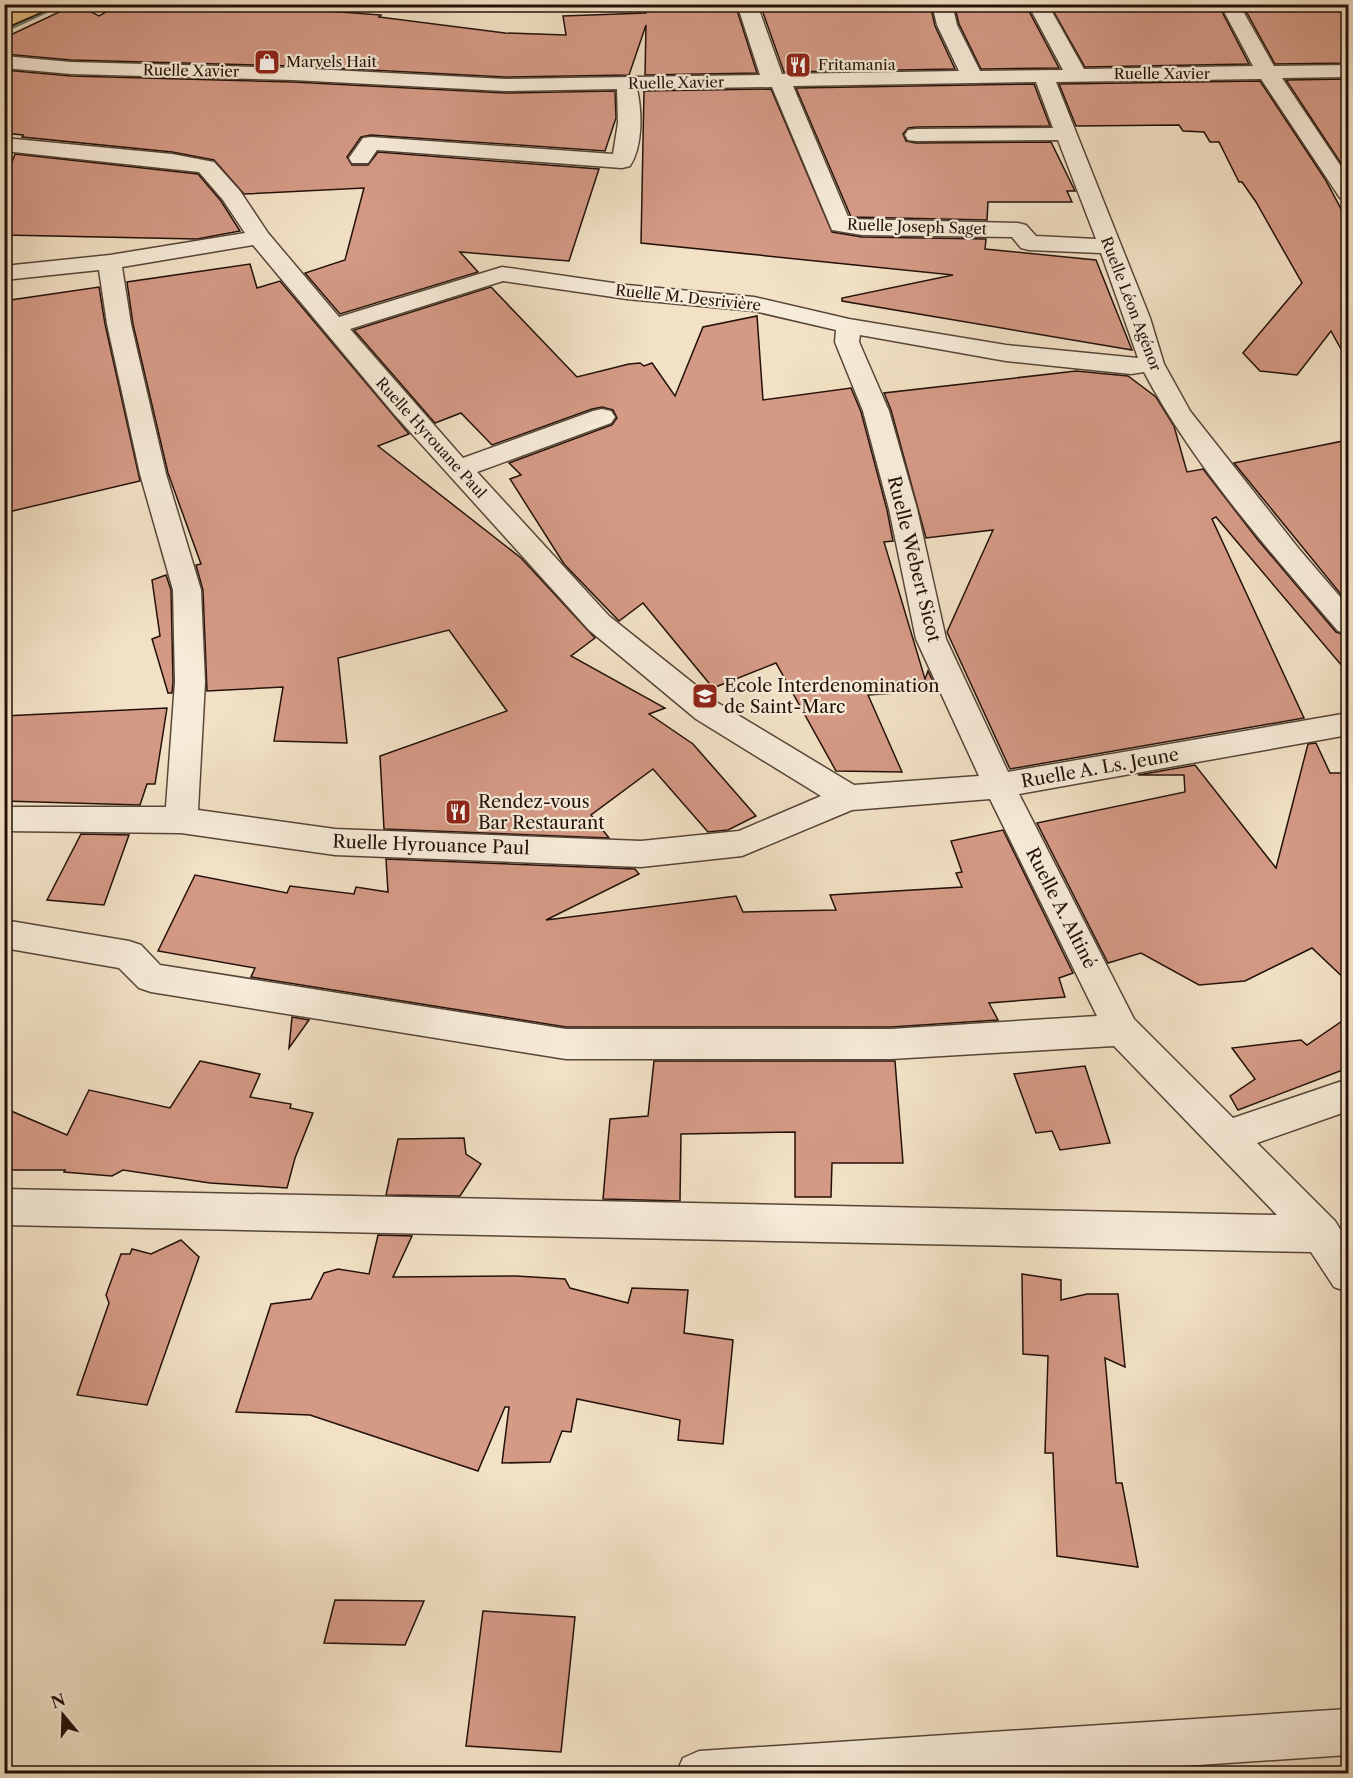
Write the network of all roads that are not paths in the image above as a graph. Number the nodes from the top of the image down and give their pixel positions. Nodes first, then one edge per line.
1 (43, 4) edge
2 (747, 4) edge
3 (942, 4) edge
4 (1229, 4) edge
5 (1041, 10) dead end
6 (4, 22) edge
7 (4, 62) edge
8 (1348, 71) edge
9 (1267, 72) junction
10 (1042, 74) junction
11 (1075, 74) junction
12 (972, 76) junction
13 (776, 80) junction
14 (626, 84) junction
15 (1066, 134) junction
16 (916, 135) dead end
17 (4, 144) edge
18 (360, 158) dead end
19 (622, 161) junction
20 (628, 183) dead end
21 (1348, 193) edge
22 (259, 237) junction
23 (1110, 246) junction
24 (110, 262) junction
25 (4, 273) edge
26 (335, 326) junction
27 (849, 326) junction
28 (1152, 364) junction
29 (602, 417) dead end
30 (459, 469) junction
31 (1348, 624) edge
32 (1348, 724) edge
33 (999, 786) junction
34 (849, 798) junction
35 (4, 819) edge
36 (181, 820) junction
37 (4, 934) edge
38 (1122, 1030) junction
39 (1348, 1095) edge
40 (1227, 1137) junction
41 (4, 1207) edge
42 (1321, 1234) junction
43 (1348, 1274) edge
44 (1348, 1732) edge
45 (699, 1773) edge

1 - 6 main road
2 - 13 street
3 - 12 street
4 - 9 street
5 - 11 street
7 - 14 street, Ruelle Xavier
8 - 9 street, Ruelle Xavier
9 - 11 street, Ruelle Xavier
9 - 21 street
10 - 11 street, Ruelle Xavier
10 - 12 street, Ruelle Xavier
10 - 15 street, Ruelle Léon Agénor
12 - 13 street, Ruelle Xavier
13 - 14 street, Ruelle Xavier
13 - 23 street, Ruelle Joseph Saget
14 - 19 street
15 - 16 street
15 - 23 street, Ruelle Léon Agénor
17 - 22 street, Ruelle Hyrouane Paul
18 - 19 street
19 - 20 street
22 - 24 street
22 - 26 street, Ruelle Hyrouane Paul
23 - 28 street, Ruelle Léon Agénor
24 - 25 street
24 - 36 street
26 - 27 street, Ruelle M. Desrivière
26 - 30 street, Ruelle Hyrouane Paul
27 - 28 street, Ruelle M. Desrivière
27 - 33 street, Ruelle Webert Sicot
28 - 31 street, Ruelle Léon Agénor
29 - 30 street
30 - 34 street, Ruelle Hyrouane Paul
32 - 33 street, Ruelle A. Ls. Jeune
33 - 34 street, Ruelle A. Ls. Jeune
33 - 38 street, Ruelle A. Altiné
34 - 36 street, Ruelle Hyrouance Paul
35 - 36 street, Ruelle Hyrouance Paul
37 - 38 street
38 - 40 street, Ruelle A. Altiné
39 - 40 street
40 - 42 street, Ruelle A. Altiné
41 - 42 street
42 - 43 street, Ruelle A. Altiné
44 - 45 street

